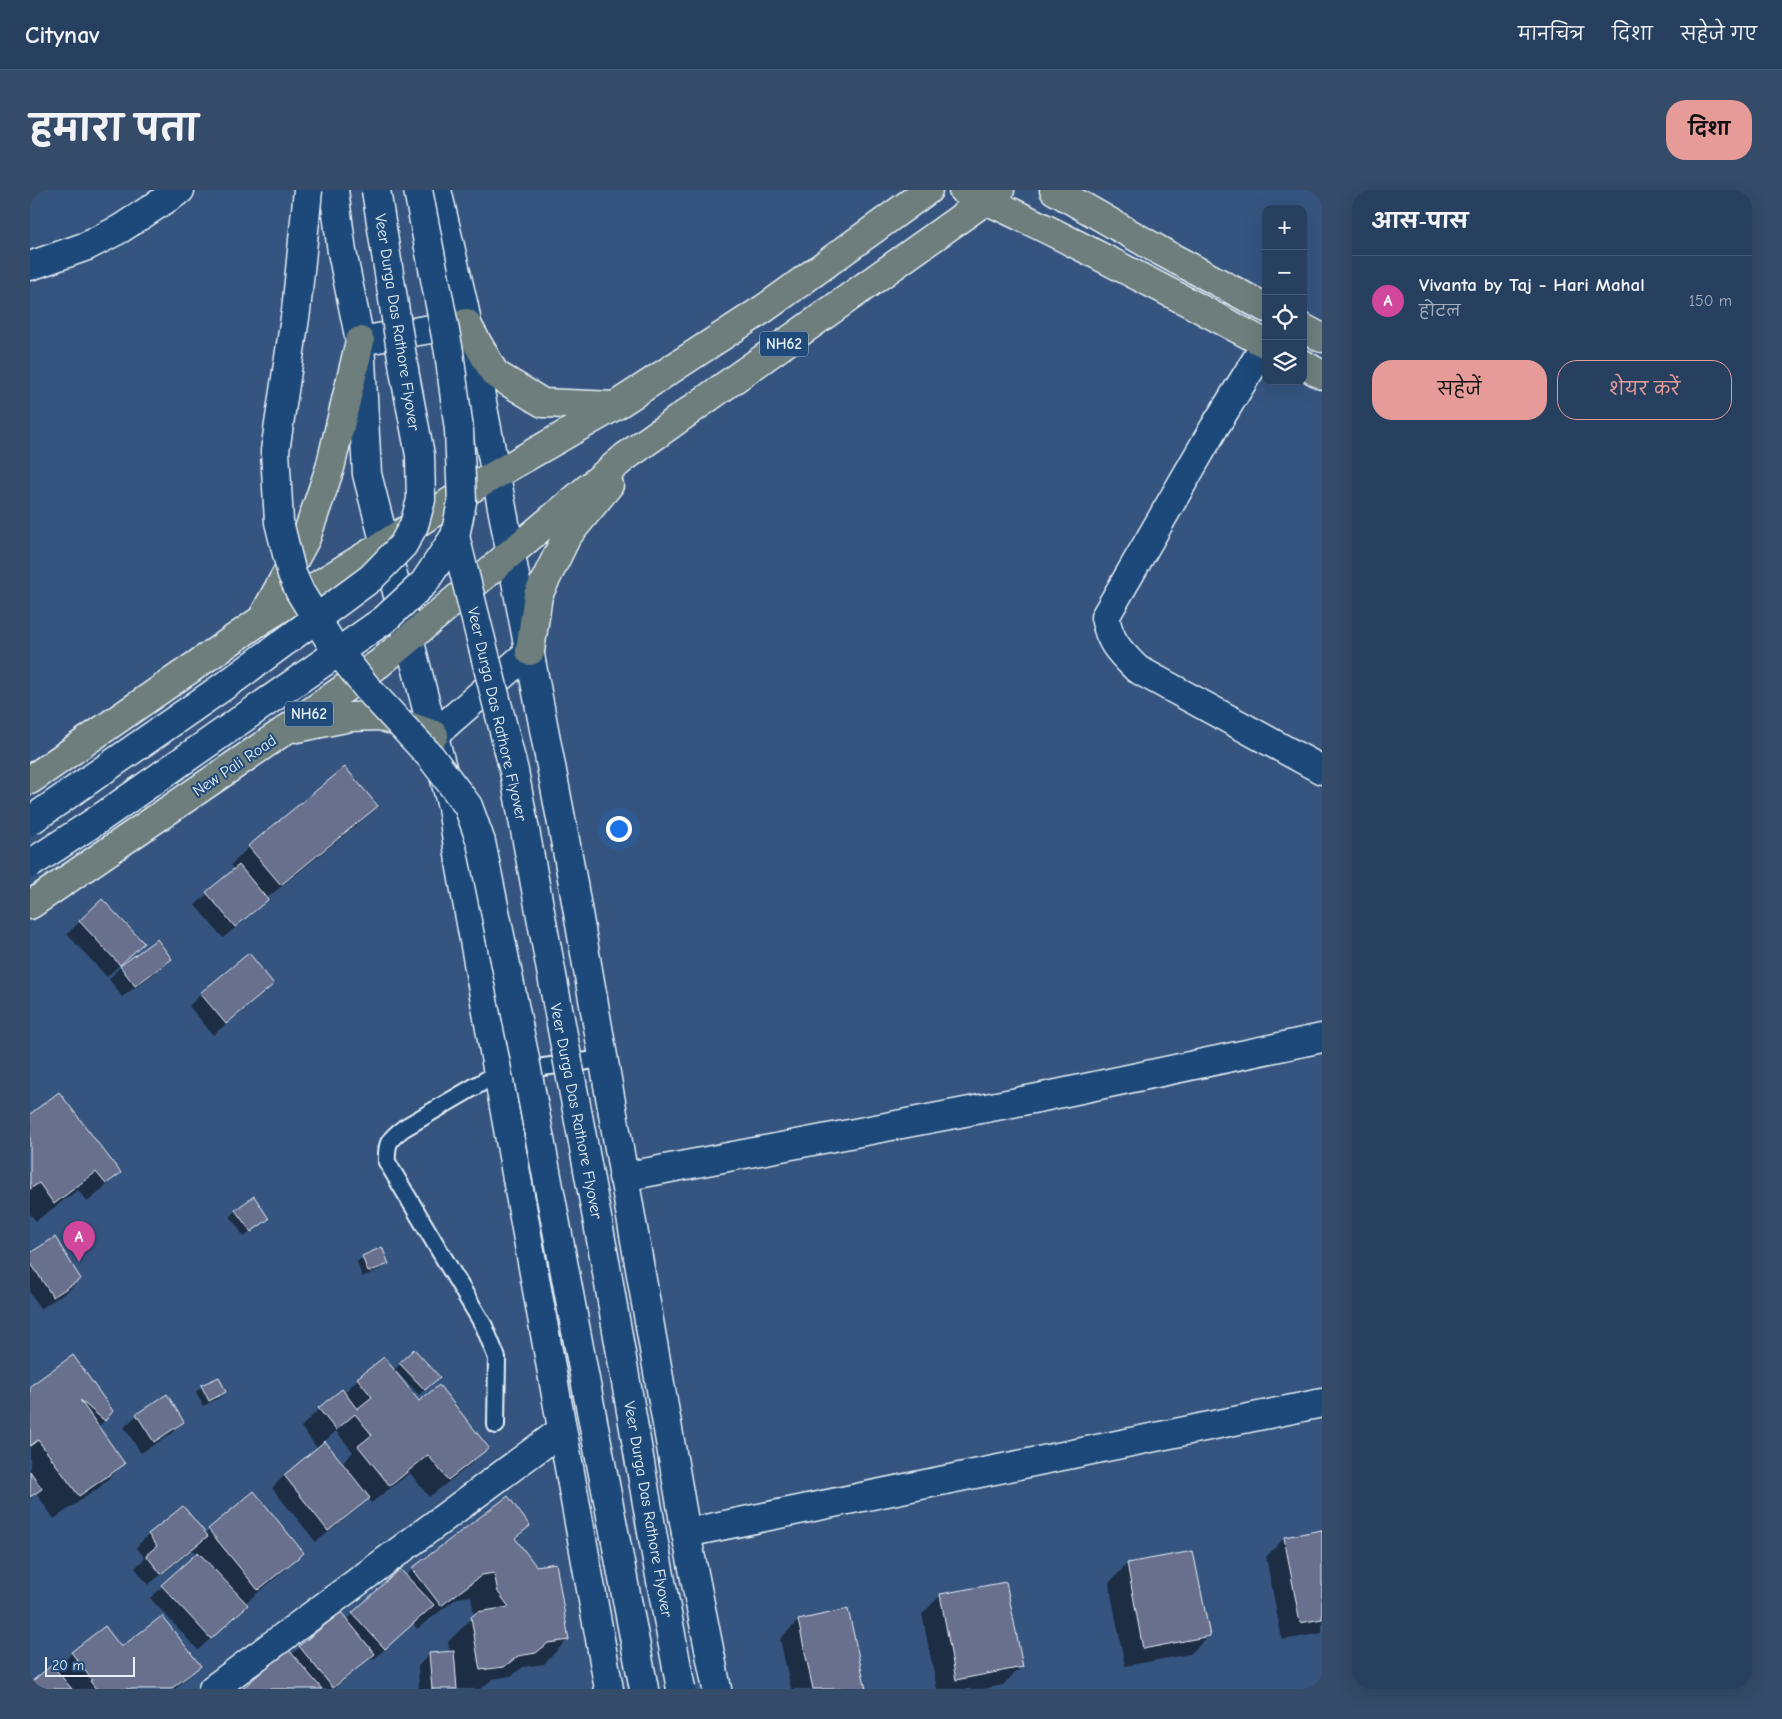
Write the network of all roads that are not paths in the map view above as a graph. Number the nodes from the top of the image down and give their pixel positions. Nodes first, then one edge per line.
1 (180, 190) edge
2 (308, 190) edge
3 (334, 190) edge
4 (376, 190) edge
5 (418, 190) edge
6 (437, 190) edge
7 (928, 190) edge
8 (1054, 190) edge
9 (983, 193) edge
10 (30, 266) edge
11 (1262, 306) edge
12 (466, 323) junction
13 (1307, 330) edge
14 (1322, 338) edge
15 (360, 341) junction
16 (1262, 342) edge
17 (1262, 350) edge
18 (1307, 366) edge
19 (1322, 375) edge
20 (615, 406) junction
21 (636, 449) junction
22 (495, 475) junction
23 (455, 536) junction
24 (385, 544) junction
25 (512, 553) junction
26 (261, 620) junction
27 (409, 639) junction
28 (530, 652) junction
29 (287, 729) junction
30 (434, 735) junction
31 (1322, 770) edge
32 (30, 780) edge
33 (30, 821) edge
34 (30, 864) edge
35 (30, 905) edge
36 (1322, 1038) edge
37 (603, 1059) junction
38 (498, 1073) junction
39 (623, 1177) junction
40 (1322, 1403) edge
41 (496, 1425) dead end
42 (561, 1431) junction
43 (686, 1533) junction
44 (212, 1689) edge
45 (609, 1689) edge
46 (644, 1689) edge
47 (681, 1689) edge
48 (717, 1689) edge

1 - 10 street
2 - 46 street, bridge
3 - 15 street
4 - 33 street, Veer Durga Das Rathore Flyover, bridge
5 - 23 street, Veer Durga Das Rathore Flyover, bridge
6 - 12 street
7 - 20 highway, NH62
8 - 11 highway
9 - 16 highway, NH62
9 - 21 highway, NH62
12 - 15 street
12 - 20 highway
12 - 22 street
13 - 14 highway
15 - 24 street
15 - 26 highway
17 - 31 street
18 - 19 highway
20 - 22 highway, NH62
21 - 25 highway, New Pali Road / NH62
21 - 28 highway
22 - 24 highway, NH62
22 - 25 street
23 - 34 street, Veer Durga Das Rathore Flyover, bridge
23 - 47 street, Veer Durga Das Rathore Flyover, bridge
24 - 26 highway, NH62
24 - 27 street
25 - 27 highway, New Pali Road / NH62
25 - 28 street
26 - 32 highway, NH62
27 - 29 highway, New Pali Road / NH62
27 - 30 street
28 - 30 street
28 - 37 street
29 - 30 highway
29 - 35 highway, New Pali Road / NH62
30 - 38 street
36 - 39 street
37 - 38 lane
37 - 39 street
38 - 41 lane
38 - 42 street
39 - 43 street
40 - 43 street
42 - 44 street
42 - 45 street
43 - 48 street

